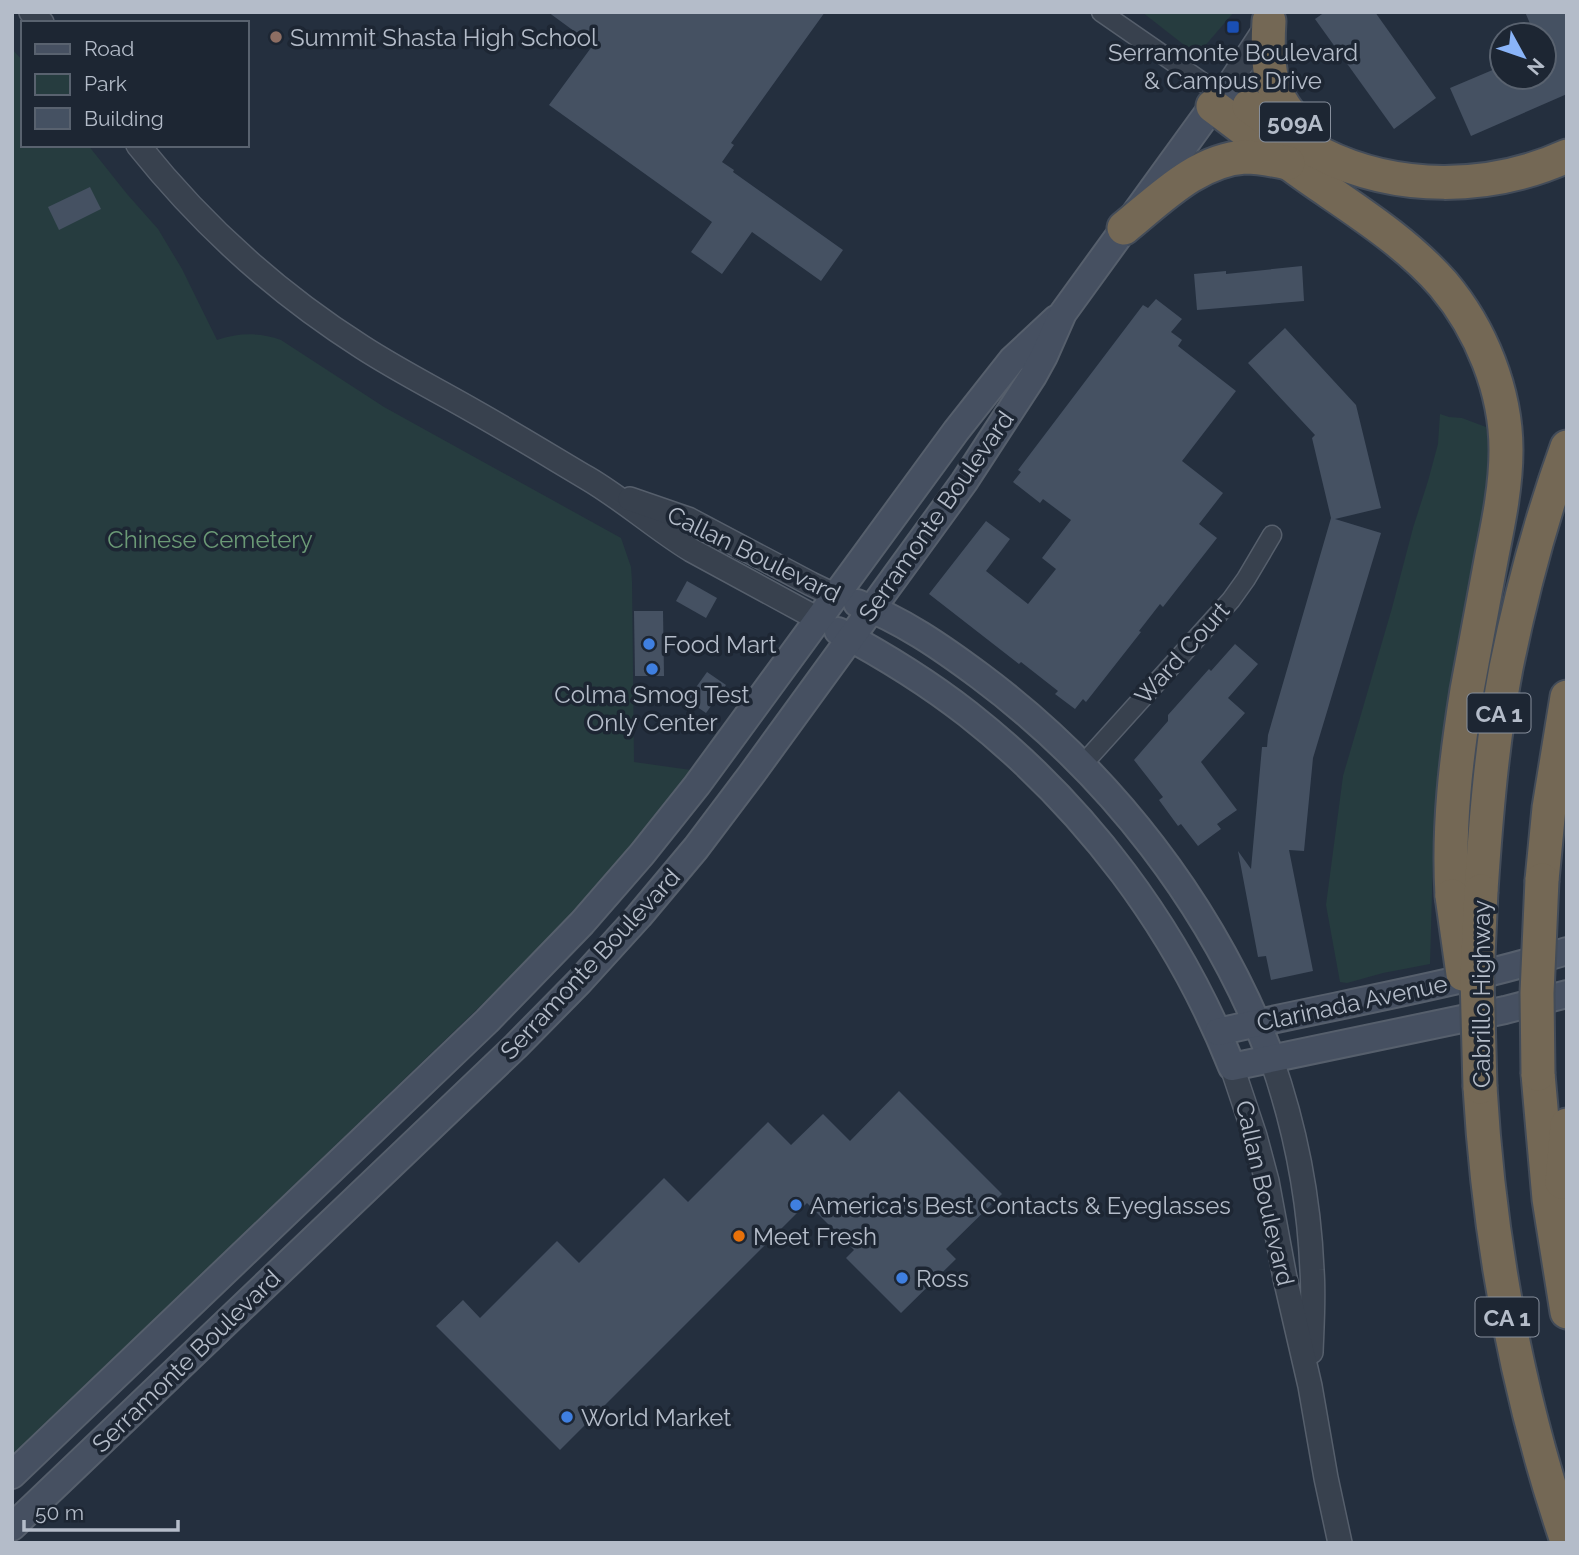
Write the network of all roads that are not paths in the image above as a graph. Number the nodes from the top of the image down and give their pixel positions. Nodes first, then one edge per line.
1 (1101, 12) edge
2 (1272, 17) edge
3 (1220, 96) junction
4 (140, 147) edge
5 (1567, 156) edge
6 (1288, 163) junction
7 (1388, 175) junction
8 (1124, 228) junction
9 (1063, 313) junction
10 (1567, 447) edge
11 (612, 493) junction
12 (1272, 535) dead end
13 (836, 596) junction
14 (872, 609) junction
15 (818, 620) junction
16 (852, 638) junction
17 (1567, 696) edge
18 (1083, 764) junction
19 (1467, 893) junction
20 (1567, 950) edge
21 (1567, 994) edge
22 (1257, 1023) junction
23 (1218, 1031) junction
24 (1271, 1058) junction
25 (1232, 1067) junction
26 (1567, 1125) edge
27 (1555, 1243) junction
28 (1567, 1312) edge
29 (1310, 1386) junction
30 (12, 1475) edge
31 (12, 1527) edge
32 (1567, 1541) edge
33 (1340, 1543) edge

1 - 3 street
2 - 3 street, Serramonte Boulevard
2 - 7 highway, 509A
3 - 6 highway
3 - 7 highway, 509A
3 - 8 main road, Serramonte Boulevard
4 - 11 street, Callan Boulevard
5 - 7 highway, 509A
6 - 8 highway
6 - 19 highway
8 - 9 main road, Serramonte Boulevard
9 - 13 main road, Serramonte Boulevard
9 - 14 main road, Serramonte Boulevard
10 - 19 highway, Cabrillo Highway / CA 1
11 - 13 street, Callan Boulevard
11 - 15 street, Callan Boulevard
12 - 18 street, Ward Court
13 - 14 main road, Callan Boulevard
13 - 15 main road, Serramonte Boulevard
14 - 16 main road, Serramonte Boulevard
14 - 18 main road, Callan Boulevard
15 - 16 main road, Callan Boulevard
15 - 30 main road, Serramonte Boulevard
16 - 23 main road, Callan Boulevard
16 - 31 main road, Serramonte Boulevard
17 - 27 highway, CA 1, bridge
18 - 22 main road, Callan Boulevard
19 - 32 highway, Cabrillo Highway / CA 1, bridge
20 - 22 main road, Clarinada Avenue
21 - 24 main road, Clarinada Avenue
22 - 23 main road, Clarinada Avenue
22 - 24 main road, Callan Boulevard
23 - 25 main road, Callan Boulevard
24 - 25 main road, Clarinada Avenue
24 - 29 street, Callan Boulevard
25 - 29 street, Callan Boulevard
26 - 27 highway
27 - 28 highway, CA 1
29 - 33 street, Callan Boulevard

